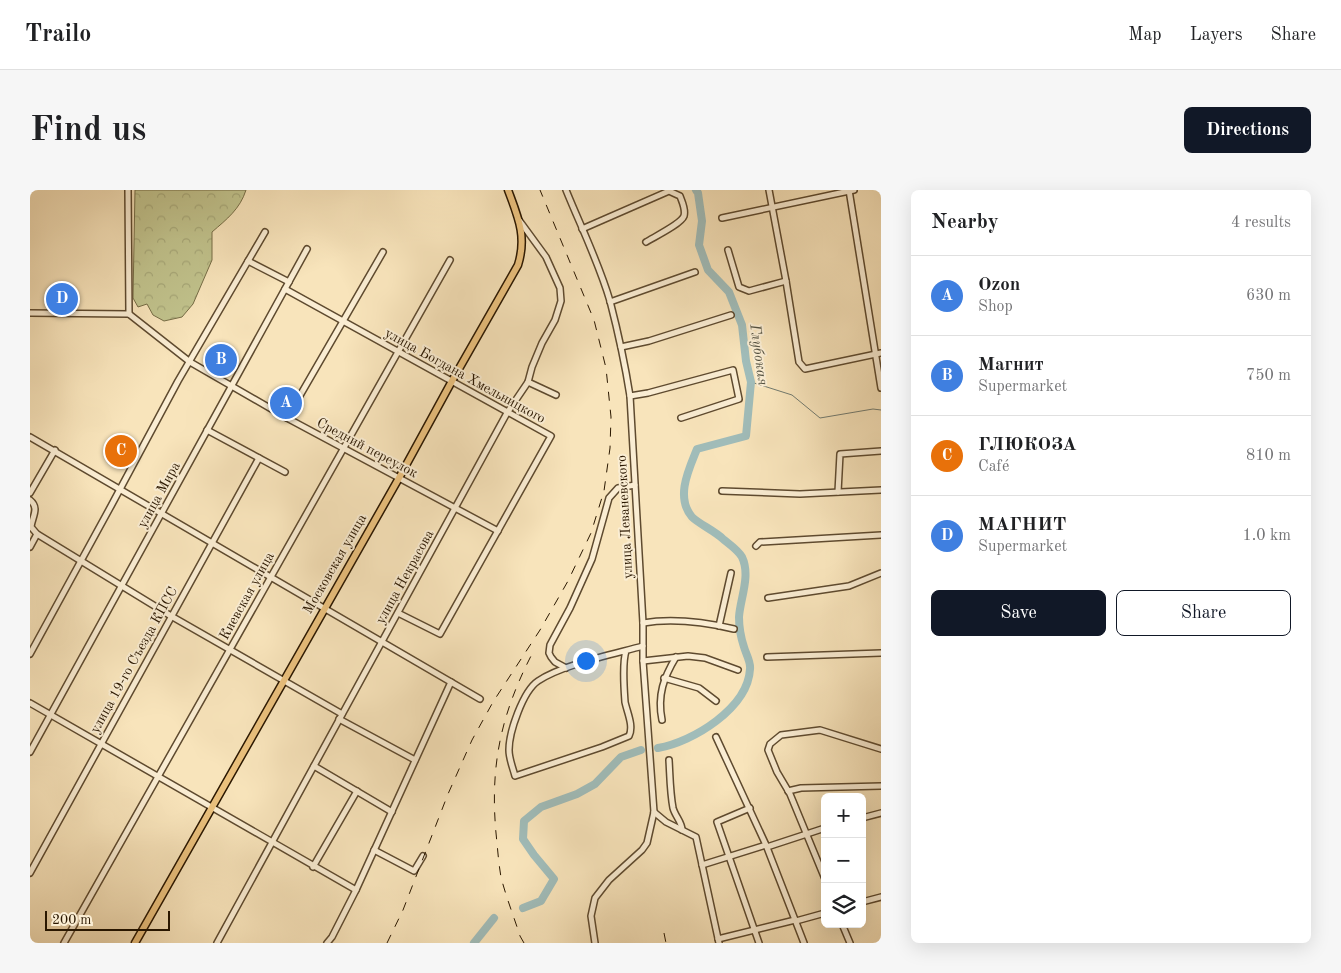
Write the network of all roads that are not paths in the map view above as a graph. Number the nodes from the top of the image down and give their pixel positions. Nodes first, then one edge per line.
1 (128, 190) edge
2 (508, 190) edge
3 (566, 190) edge
4 (769, 190) edge
5 (851, 190) edge
6 (772, 208) junction
7 (722, 218) dead end
8 (519, 220) junction
9 (582, 229) junction
10 (265, 232) dead end
11 (646, 242) dead end
12 (307, 249) dead end
13 (728, 250) dead end
14 (383, 252) dead end
15 (450, 260) dead end
16 (248, 262) junction
17 (695, 272) dead end
18 (786, 281) junction
19 (289, 282) junction
20 (285, 289) junction
21 (610, 302) junction
22 (30, 313) edge
23 (129, 314) junction
24 (731, 315) dead end
25 (343, 321) junction
26 (621, 347) junction
27 (398, 351) junction
28 (878, 353) edge
29 (190, 362) junction
30 (452, 381) junction
31 (528, 382) junction
32 (232, 386) junction
33 (881, 388) edge
34 (556, 394) dead end
35 (630, 396) junction
36 (507, 413) junction
37 (287, 418) junction
38 (681, 418) dead end
39 (207, 430) junction
40 (30, 437) edge
41 (344, 448) junction
42 (54, 450) junction
43 (881, 451) edge
44 (259, 458) junction
45 (285, 472) dead end
46 (399, 478) junction
47 (635, 485) junction
48 (120, 490) junction
49 (881, 490) edge
50 (722, 491) dead end
51 (838, 492) junction
52 (30, 493) edge
53 (30, 500) edge
54 (456, 508) junction
55 (161, 514) junction
56 (30, 527) edge
57 (498, 531) junction
58 (37, 534) junction
59 (881, 535) edge
60 (212, 543) junction
61 (756, 546) dead end
62 (30, 547) edge
63 (80, 562) junction
64 (731, 573) dead end
65 (881, 574) edge
66 (270, 578) junction
67 (121, 586) junction
68 (768, 598) dead end
69 (323, 608) junction
70 (398, 612) junction
71 (171, 616) junction
72 (643, 623) junction
73 (719, 626) junction
74 (734, 629) dead end
75 (382, 642) junction
76 (643, 646) junction
77 (230, 650) junction
78 (626, 651) junction
79 (881, 653) edge
80 (30, 654) edge
81 (767, 656) dead end
82 (676, 657) junction
83 (643, 661) junction
84 (566, 668) junction
85 (738, 670) dead end
86 (664, 678) junction
87 (283, 681) junction
88 (451, 682) junction
89 (480, 699) dead end
90 (716, 701) dead end
91 (30, 703) edge
92 (50, 715) junction
93 (340, 716) junction
94 (662, 720) dead end
95 (716, 737) dead end
96 (101, 744) junction
97 (881, 749) edge
98 (30, 752) edge
99 (415, 760) junction
100 (669, 760) dead end
101 (314, 766) junction
102 (158, 776) junction
103 (881, 786) edge
104 (356, 791) junction
105 (788, 791) junction
106 (211, 807) junction
107 (750, 808) junction
108 (392, 812) junction
109 (654, 812) junction
110 (881, 813) edge
111 (866, 817) edge
112 (821, 829) edge
113 (682, 830) junction
114 (807, 833) junction
115 (272, 843) junction
116 (767, 846) junction
117 (374, 850) junction
118 (423, 856) dead end
119 (729, 857) junction
120 (702, 866) junction
121 (313, 867) junction
122 (821, 869) edge
123 (30, 873) edge
124 (356, 890) junction
125 (881, 896) edge
126 (866, 901) edge
127 (821, 913) edge
128 (795, 921) junction
129 (844, 928) edge
130 (754, 931) junction
131 (719, 941) edge
132 (64, 943) edge
133 (135, 943) edge
134 (217, 943) edge
135 (327, 943) edge
136 (595, 943) edge
137 (759, 943) edge
138 (804, 943) edge
139 (850, 943) edge

1 - 23 street
2 - 8 main road, Московская улица
3 - 9 street, улица Леваневского
4 - 6 street
5 - 6 street
5 - 28 street
6 - 7 street
6 - 18 street
8 - 30 main road, Московская улица
8 - 31 street, улица Некрасова
9 - 11 street
9 - 21 street, улица Леваневского
10 - 16 street
12 - 19 street, улица Мира
13 - 18 street
14 - 25 street
15 - 27 street, Киевская улица
16 - 19 street
16 - 29 street
17 - 21 street
18 - 28 street
19 - 20 street, улица Мира
20 - 25 street, улица Богдана Хмельницкого
20 - 32 street, улица Мира
21 - 26 street, улица Леваневского
22 - 23 street
23 - 29 street, Средний переулок
24 - 26 street
25 - 27 street, улица Богдана Хмельницкого
25 - 37 street
26 - 35 street, улица Леваневского
27 - 30 street, улица Богдана Хмельницкого
27 - 41 street, Киевская улица
28 - 33 street
29 - 32 street, Средний переулок
29 - 48 street
30 - 36 street, улица Богдана Хмельницкого
30 - 46 main road, Московская улица
31 - 34 street
31 - 36 street, улица Некрасова
32 - 37 street, Средний переулок
32 - 39 street, улица Мира
35 - 38 street
35 - 47 street, улица Леваневского
36 - 54 street, улица Некрасова
36 - 57 street, улица Богдана Хмельницкого
37 - 41 street, Средний переулок
39 - 44 street
39 - 55 street, улица Мира
40 - 42 street
41 - 46 street, Средний переулок
41 - 66 street, Киевская улица
42 - 48 street
42 - 52 street
43 - 51 street
44 - 45 street
44 - 60 street, улица 19-го Съезда КПСС
46 - 54 street, Средний переулок
46 - 69 main road, Московская улица
47 - 72 street, улица Леваневского
47 - 84 street
48 - 55 street
48 - 63 street
49 - 51 street
50 - 51 street
53 - 56 street
54 - 57 street, Средний переулок
54 - 70 street, улица Некрасова
55 - 60 street
55 - 67 street, улица Мира
56 - 58 street
57 - 70 street, улица Богдана Хмельницкого
58 - 62 street
58 - 63 street
59 - 61 street
60 - 66 street
60 - 71 street, улица 19-го Съезда КПСС
63 - 67 street
63 - 80 street
64 - 73 street
65 - 68 street
66 - 69 street
66 - 77 street, Киевская улица
67 - 71 street
67 - 92 street, улица Мира
69 - 75 street
69 - 87 main road, Московская улица
70 - 75 street, улица Некрасова
71 - 77 street
71 - 96 street, улица 19-го Съезда КПСС
72 - 73 street
72 - 76 street, улица Леваневского
73 - 74 street
75 - 88 street
75 - 93 street, улица Некрасова
76 - 78 street
76 - 83 street, улица Леваневского
77 - 87 street
77 - 102 street, Киевская улица
78 - 84 street
78 - 84 street
79 - 81 street
82 - 83 street
82 - 85 street
82 - 86 street
83 - 109 street, улица Леваневского
86 - 90 street
86 - 94 street
87 - 93 street
87 - 106 main road, Московская улица
88 - 89 street
88 - 99 street
91 - 92 street
92 - 96 street
92 - 98 street, улица Мира
93 - 99 street
93 - 101 street, улица Некрасова
95 - 107 street
96 - 102 street
96 - 123 street, улица 19-го Съезда КПСС
97 - 105 street
99 - 108 street
100 - 113 street
101 - 104 street
101 - 115 street, улица Некрасова
102 - 106 street
102 - 132 street, Киевская улица
103 - 105 street
104 - 108 street
104 - 121 street
105 - 114 street
106 - 115 street
106 - 133 main road, Московская улица
107 - 116 street
107 - 119 street
108 - 117 street
109 - 113 street
109 - 136 street, улица Леваневского
110 - 111 street
112 - 114 street
113 - 120 street
114 - 116 street
114 - 122 street
115 - 121 street
115 - 134 street, улица Некрасова
116 - 119 street
116 - 128 street
117 - 118 street
117 - 124 street
119 - 120 street
119 - 130 street
120 - 131 street
121 - 124 street
124 - 135 street
125 - 126 street
127 - 128 street
128 - 130 street
128 - 138 street
129 - 139 street
130 - 131 street
130 - 137 street

